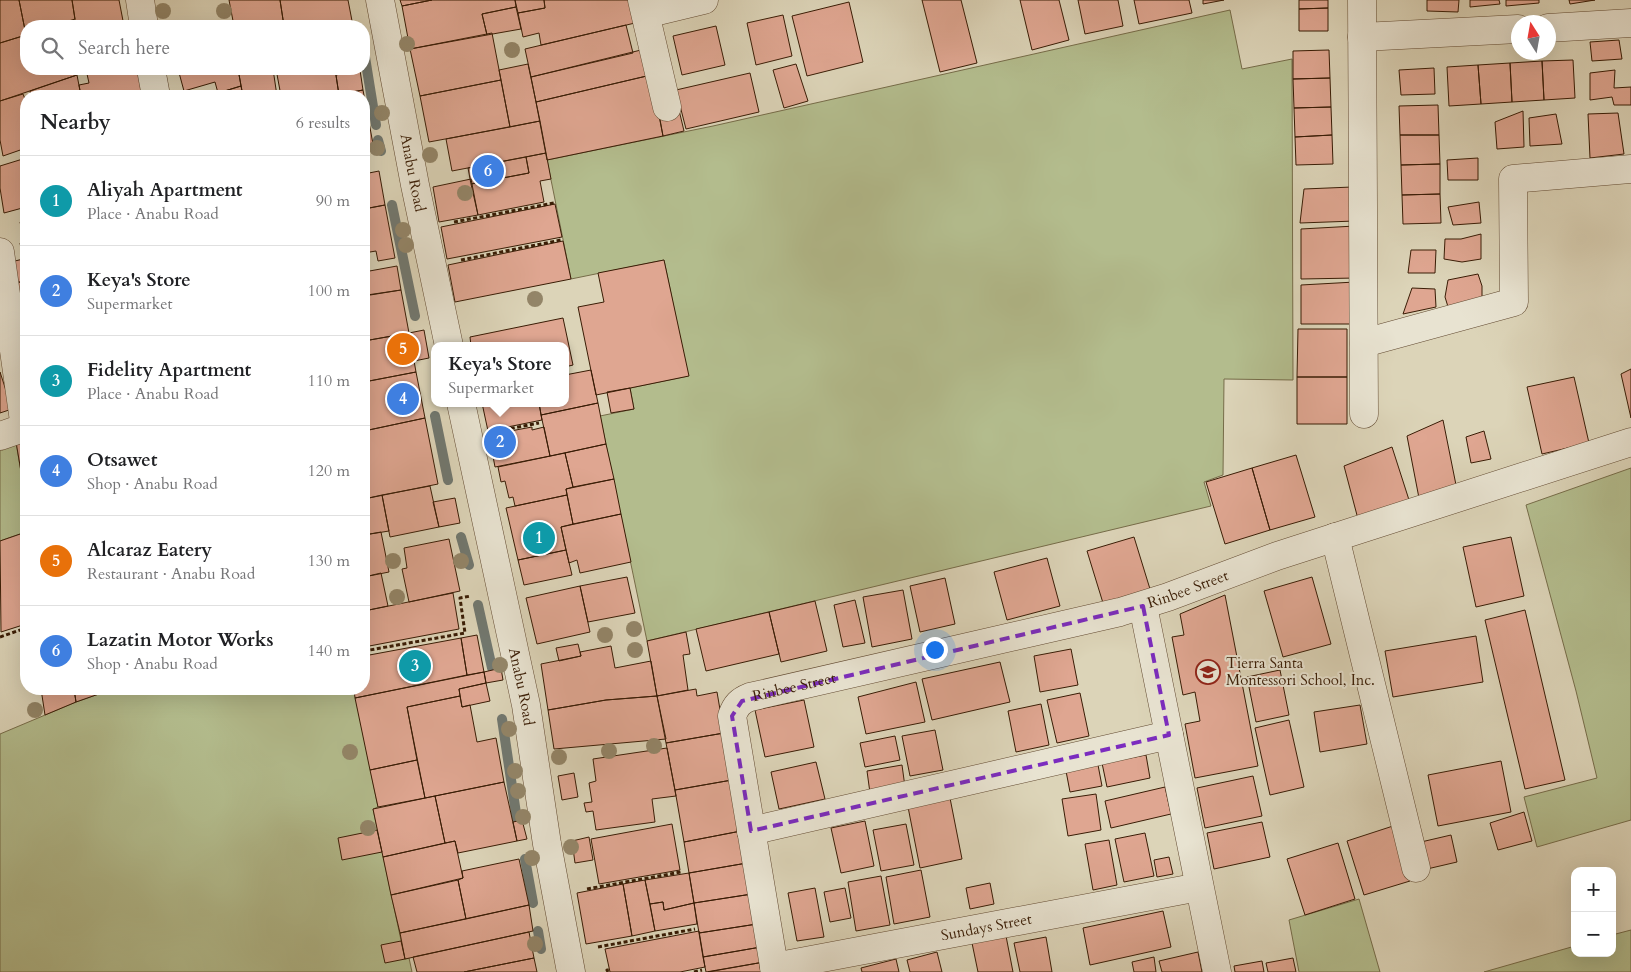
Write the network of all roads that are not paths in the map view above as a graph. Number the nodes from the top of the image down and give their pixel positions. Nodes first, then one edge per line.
1 (140, 0) edge
2 (380, 0) edge
3 (704, 0) edge
4 (1362, 0) edge
5 (644, 7) edge
6 (143, 20) edge
7 (1631, 23) edge
8 (1556, 28) edge
9 (1511, 29) edge
10 (1362, 37) junction
11 (152, 75) edge
12 (155, 90) edge
13 (667, 107) dead end
14 (1631, 170) edge
15 (0, 252) edge
16 (448, 342) edge
17 (1364, 343) junction
18 (20, 387) edge
19 (462, 407) edge
20 (1364, 414) dead end
21 (20, 430) edge
22 (0, 436) edge
23 (1631, 442) edge
24 (1336, 537) junction
25 (1143, 606) junction
26 (1169, 735) junction
27 (751, 831) junction
28 (1416, 868) dead end
29 (1200, 887) junction
30 (775, 970) edge
31 (571, 972) edge
32 (1217, 972) edge

1 - 6 street
2 - 16 street, Anabu Road
3 - 5 street
4 - 10 street
5 - 13 street
7 - 8 street
9 - 10 street
10 - 17 street
11 - 12 street
14 - 17 street
15 - 18 street
17 - 20 street
19 - 31 street, Anabu Road
21 - 22 street
23 - 24 street, Rinbee Street
24 - 25 street, Rinbee Street
24 - 28 street
25 - 26 street
25 - 27 street, Rinbee Street
26 - 27 street
26 - 29 street
27 - 30 street
29 - 30 street, Sundays Street
29 - 32 street

